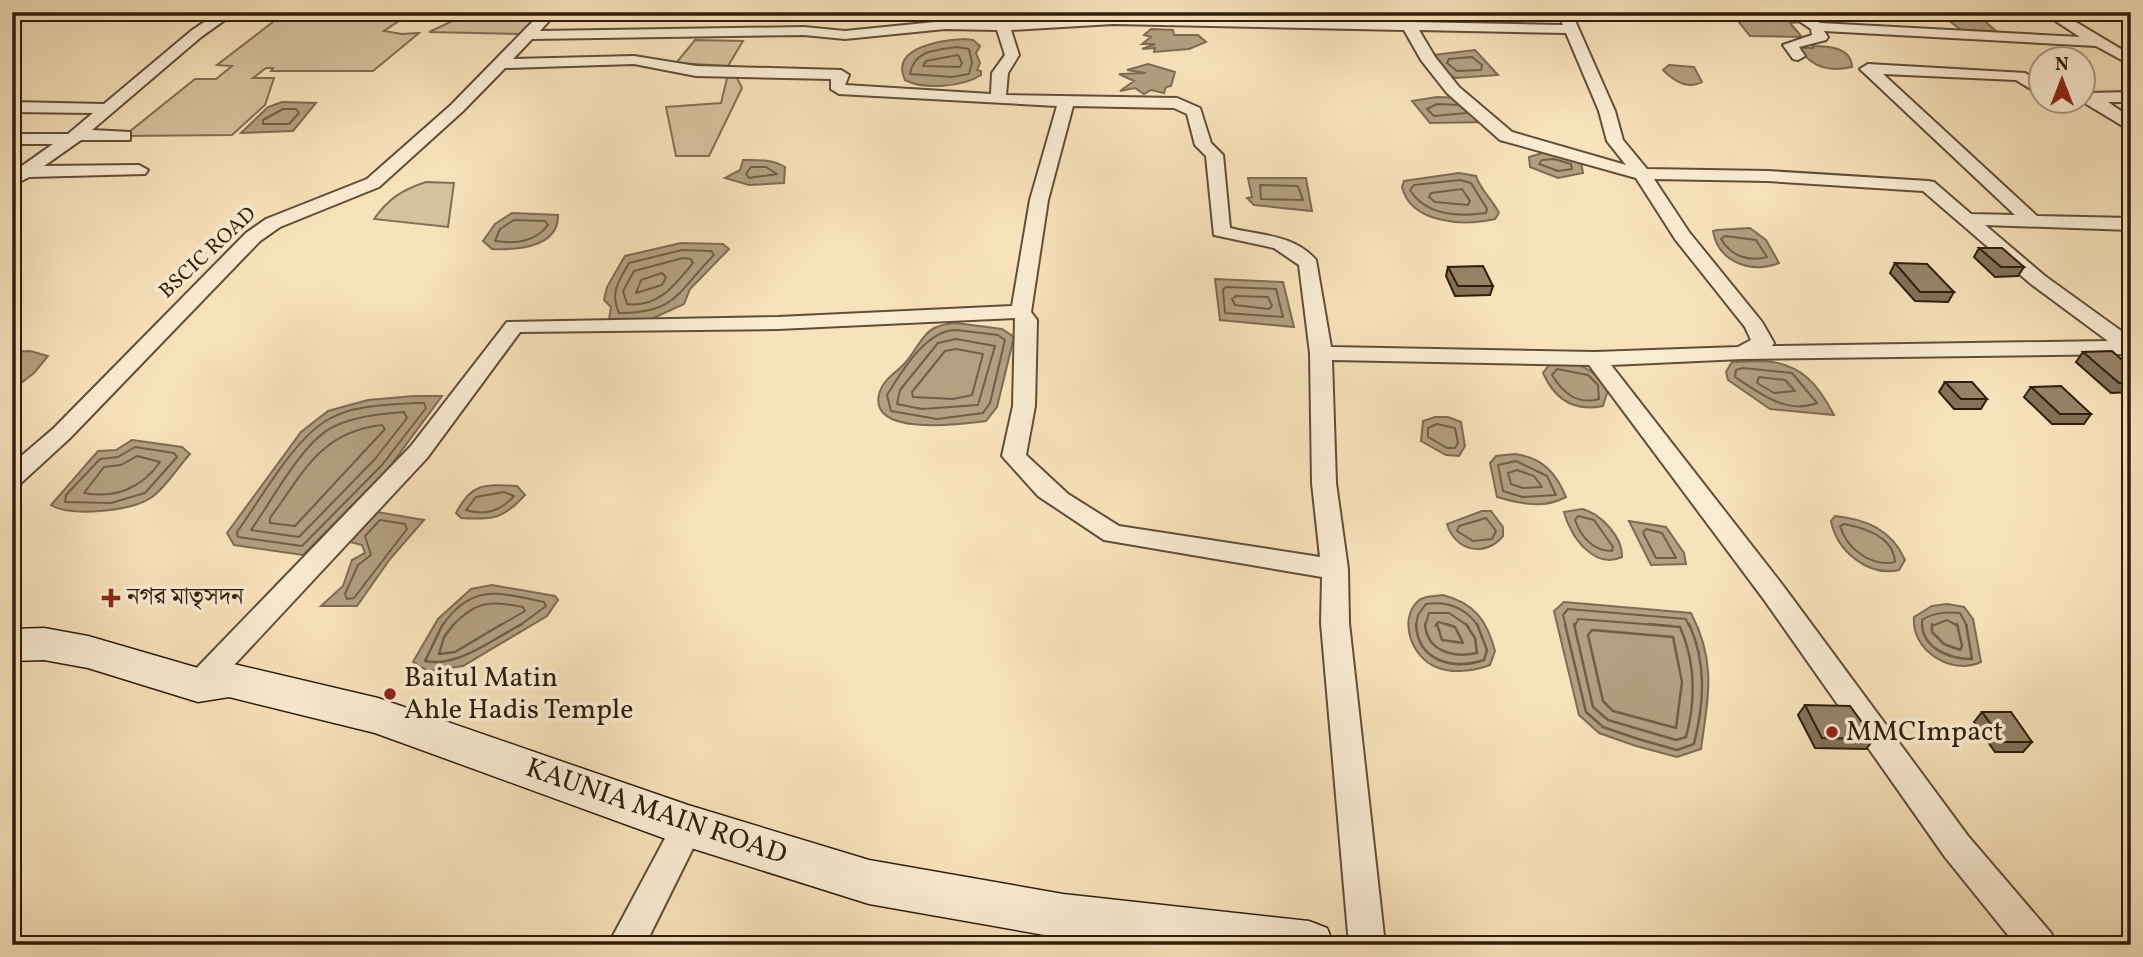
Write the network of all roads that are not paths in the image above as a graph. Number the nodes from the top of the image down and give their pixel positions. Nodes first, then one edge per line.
1 (229, 12) edge
2 (550, 12) edge
3 (1364, 12) edge
4 (1793, 12) edge
5 (2049, 12) edge
6 (808, 13) edge
7 (1057, 17) edge
8 (1567, 21) edge
9 (1003, 26) junction
10 (1383, 26) junction
11 (1410, 27) junction
12 (1817, 27) junction
13 (796, 32) junction
14 (530, 35) junction
15 (2097, 42) junction
16 (2112, 52) junction
17 (2131, 52) edge
18 (1798, 55) dead end
19 (2131, 61) edge
20 (503, 63) junction
21 (2028, 81) edge
22 (2131, 97) edge
23 (2098, 98) edge
24 (998, 100) junction
25 (1066, 102) junction
26 (2098, 105) edge
27 (12, 107) edge
28 (107, 109) junction
29 (2131, 126) edge
30 (124, 136) dead end
31 (74, 137) junction
32 (12, 139) edge
33 (139, 170) dead end
34 (1642, 174) junction
35 (17, 175) edge
36 (1969, 219) junction
37 (2032, 221) junction
38 (2131, 224) edge
39 (1021, 312) junction
40 (2130, 348) edge
41 (1742, 353) junction
42 (1321, 354) junction
43 (1595, 359) junction
44 (12, 477) edge
45 (1335, 569) junction
46 (12, 645) edge
47 (198, 685) junction
48 (688, 826) junction
49 (1226, 941) edge
50 (626, 945) edge
51 (1309, 945) edge
52 (1367, 945) edge
53 (2039, 945) edge

1 - 28 street
2 - 14 street, BSCIC ROAD
3 - 10 street
4 - 12 street
5 - 15 street
6 - 13 street
7 - 9 street
7 - 10 street
8 - 11 street
8 - 34 street
9 - 13 street
9 - 24 street
10 - 11 street
11 - 34 street
12 - 15 street
12 - 18 street
13 - 14 street
14 - 20 street, BSCIC ROAD
15 - 16 street
16 - 17 street
16 - 19 street
20 - 24 street
20 - 44 street, BSCIC ROAD
21 - 37 street
22 - 23 street
24 - 25 street
25 - 39 street
25 - 42 street
26 - 29 street
27 - 28 street
28 - 31 street
30 - 31 street
31 - 32 street
31 - 35 street
33 - 35 street
34 - 36 street
34 - 41 street
36 - 37 street
36 - 40 street
37 - 38 street
39 - 45 street
39 - 47 street
40 - 41 street
41 - 43 street
42 - 43 street
42 - 45 street
43 - 53 street
45 - 52 street
46 - 47 street, KAUNIA MAIN ROAD
47 - 48 street, KAUNIA MAIN ROAD
48 - 49 street, KAUNIA MAIN ROAD
48 - 50 street
49 - 51 street, KAUNIA MAIN ROAD

